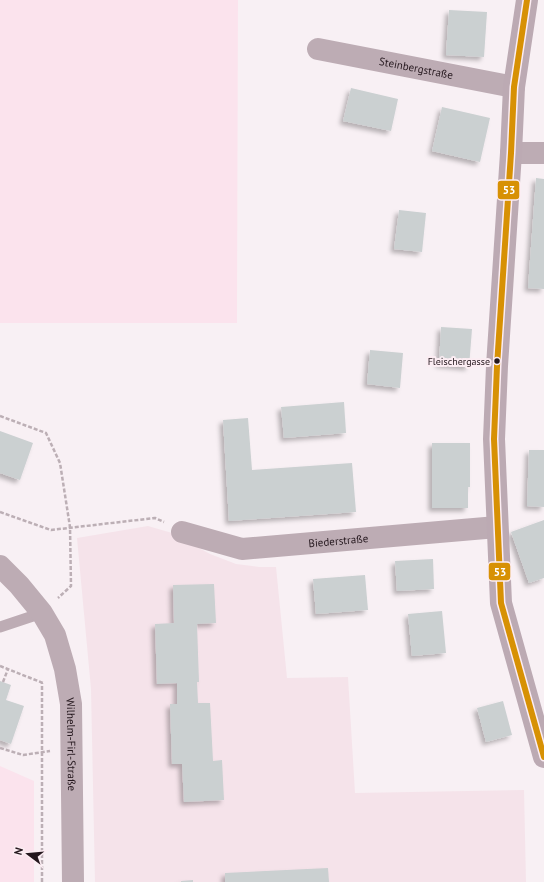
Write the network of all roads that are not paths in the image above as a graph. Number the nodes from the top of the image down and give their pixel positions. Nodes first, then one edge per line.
1 (527, 0) edge
2 (318, 49) dead end
3 (514, 87) junction
4 (511, 153) junction
5 (544, 153) edge
6 (497, 527) junction
7 (182, 532) road end
8 (0, 566) edge
9 (42, 613) junction
10 (0, 627) edge
11 (544, 757) edge
12 (73, 882) edge

1 - 3 street
2 - 3 street, Steinbergstraße
3 - 4 street
4 - 5 street
4 - 6 street
6 - 7 street, Biederstraße
6 - 11 street
8 - 9 street, Wilhelm-Firl-Straße
9 - 10 lane
9 - 12 street, Wilhelm-Firl-Straße

